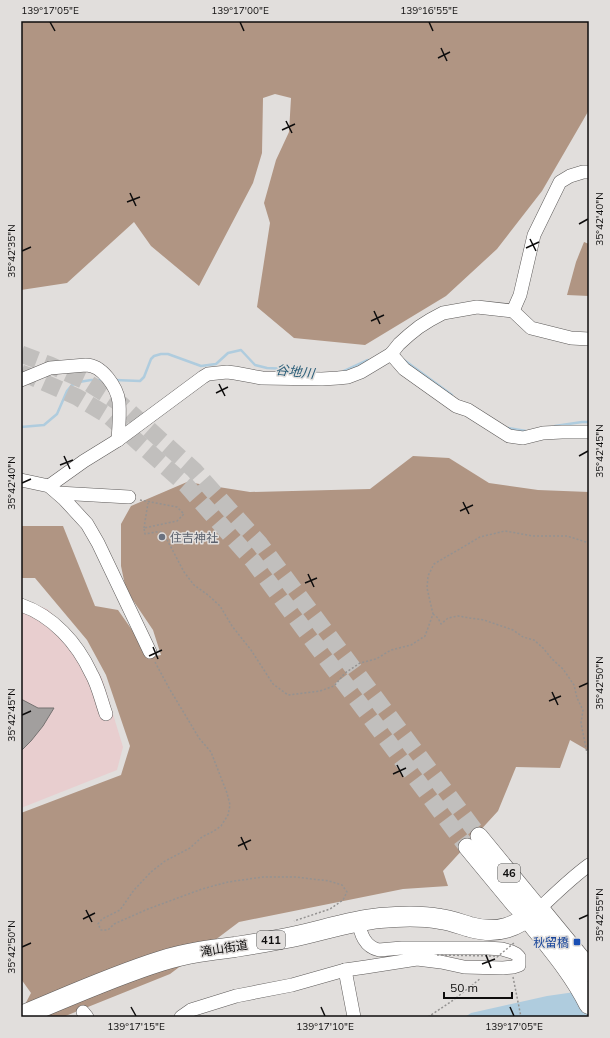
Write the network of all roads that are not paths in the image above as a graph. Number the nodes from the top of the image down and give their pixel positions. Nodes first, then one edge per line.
1 (589, 172) edge
2 (513, 311) junction
3 (589, 339) edge
4 (391, 354) junction
5 (21, 380) edge
6 (589, 432) edge
7 (118, 440) junction
8 (21, 480) edge
9 (54, 489) junction
10 (129, 497) road end
11 (21, 605) edge
12 (150, 652) road end
13 (106, 714) dead end
14 (473, 842) tunnel mouth
15 (589, 865) edge
16 (533, 914) junction
17 (359, 921) junction
18 (577, 964) edge
19 (345, 970) junction
20 (589, 1004) edge
21 (21, 1016) edge
22 (180, 1017) edge
23 (354, 1017) edge

1 - 2 street
2 - 3 street
2 - 4 street
4 - 6 street
4 - 7 street
5 - 7 street
7 - 9 street
8 - 9 street
9 - 10 street
9 - 12 street
11 - 13 street
14 - 16 main road, 46
15 - 16 street
16 - 17 highway, 滝山街道 / 411
16 - 18 highway
17 - 19 street
17 - 21 highway, 滝山街道 / 411
18 - 20 highway
19 - 22 street
19 - 23 street

